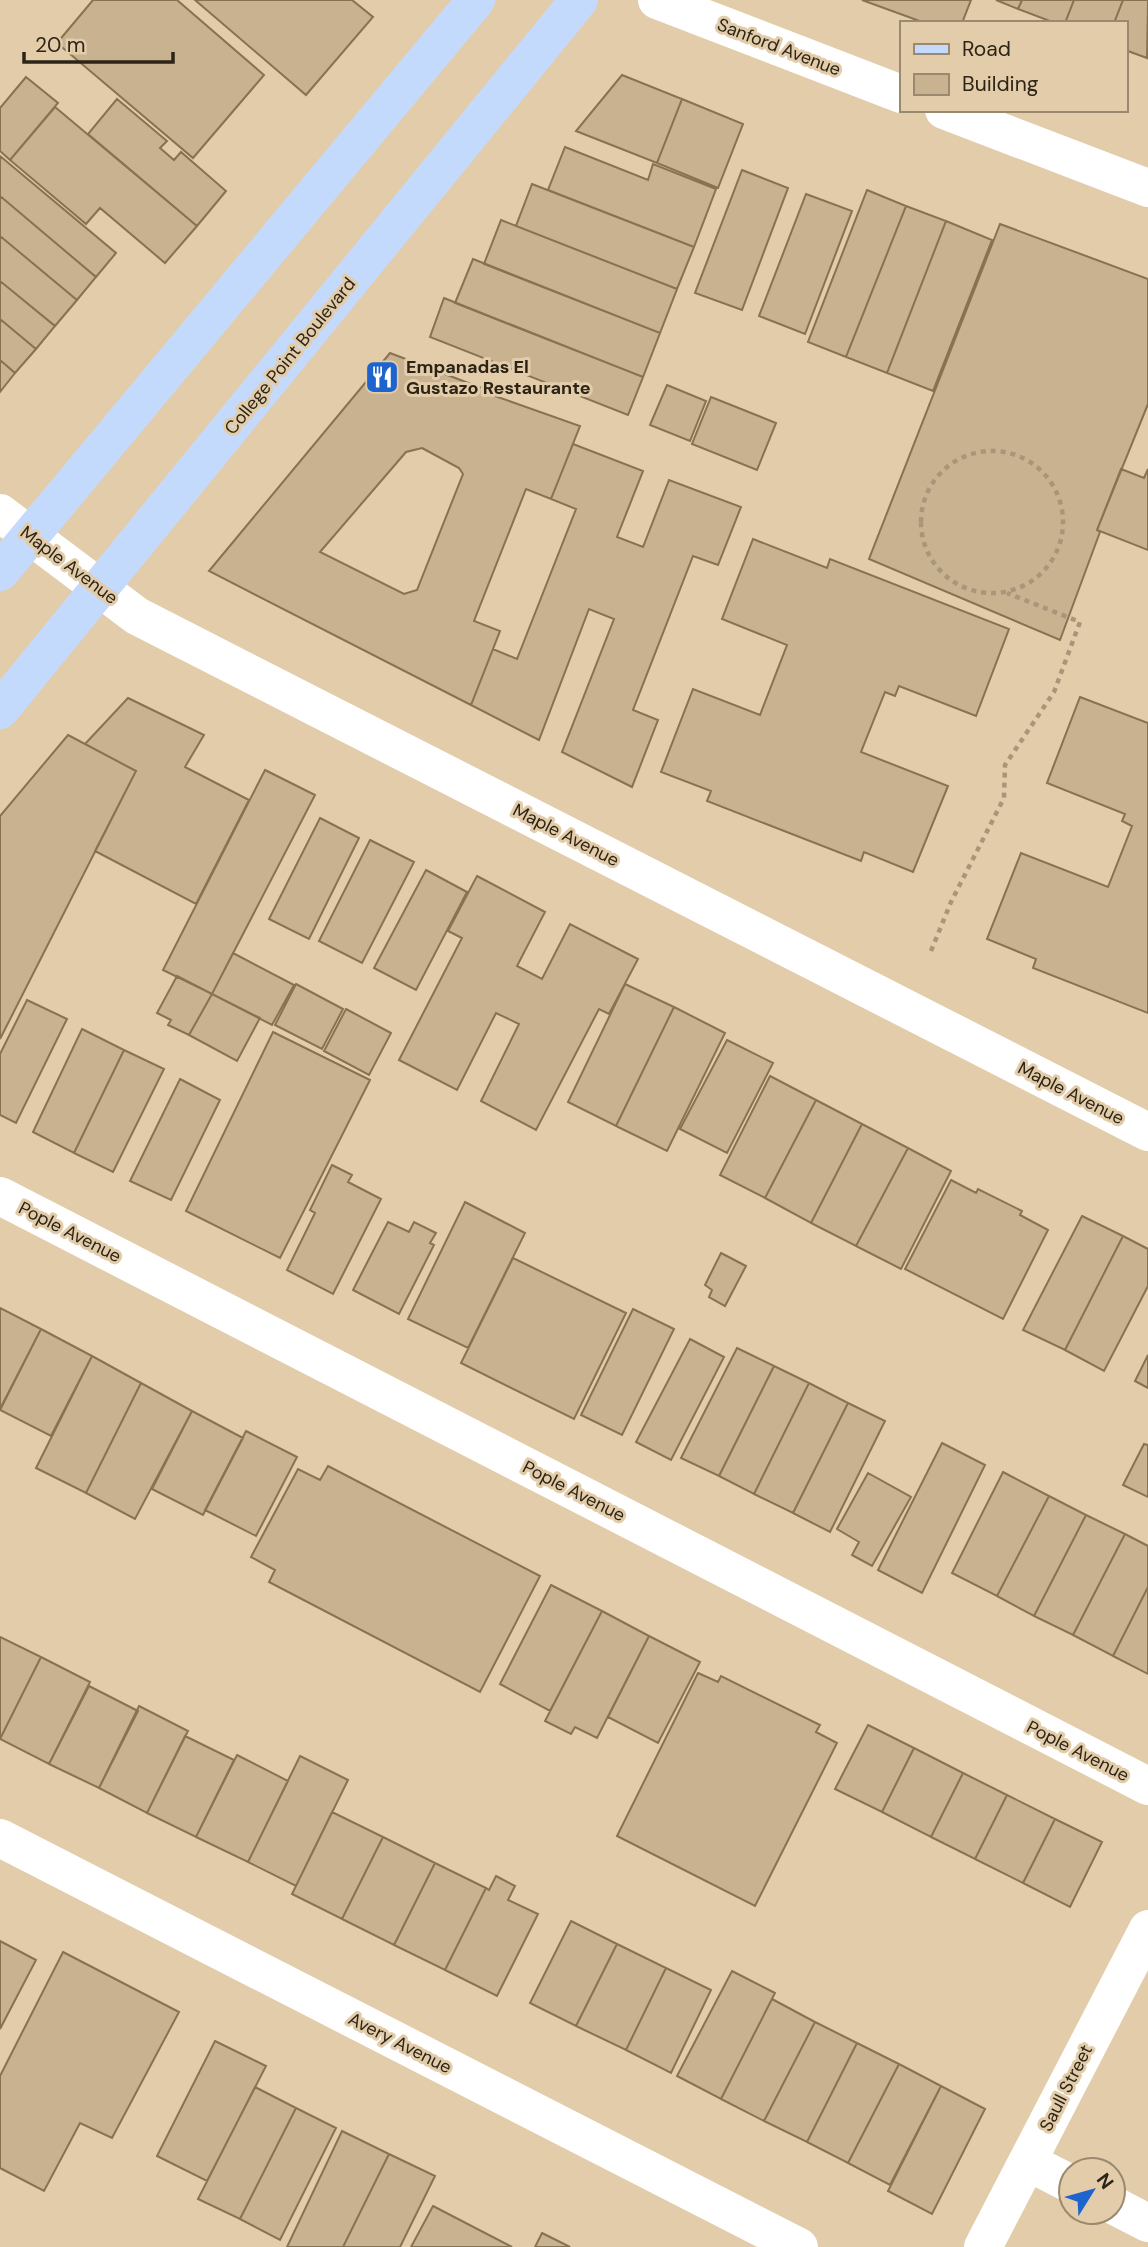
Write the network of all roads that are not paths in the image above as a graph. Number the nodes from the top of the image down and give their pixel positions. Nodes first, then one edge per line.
1 (476, 0) edge
2 (579, 0) edge
3 (657, 0) edge
4 (900, 94) edge
5 (949, 112) edge
6 (1148, 188) edge
7 (0, 513) edge
8 (30, 536) junction
9 (0, 572) edge
10 (101, 589) junction
11 (0, 710) edge
12 (1148, 1132) edge
13 (0, 1196) edge
14 (1148, 1786) edge
15 (0, 1838) edge
16 (1148, 1929) edge
17 (1028, 2162) junction
18 (1057, 2177) edge
19 (1127, 2212) edge
20 (1148, 2223) edge
21 (799, 2247) edge
22 (983, 2247) edge

1 - 8 main road
2 - 10 main road, College Point Boulevard
3 - 4 street, Sanford Avenue
5 - 6 street
7 - 8 street, Maple Avenue
8 - 9 main road
8 - 10 street, Maple Avenue
10 - 11 main road, College Point Boulevard
10 - 12 street, Maple Avenue
13 - 14 street, Pople Avenue
15 - 21 street, Avery Avenue
16 - 17 street, Saull Street
17 - 18 street
17 - 22 street, Saull Street
19 - 20 street

